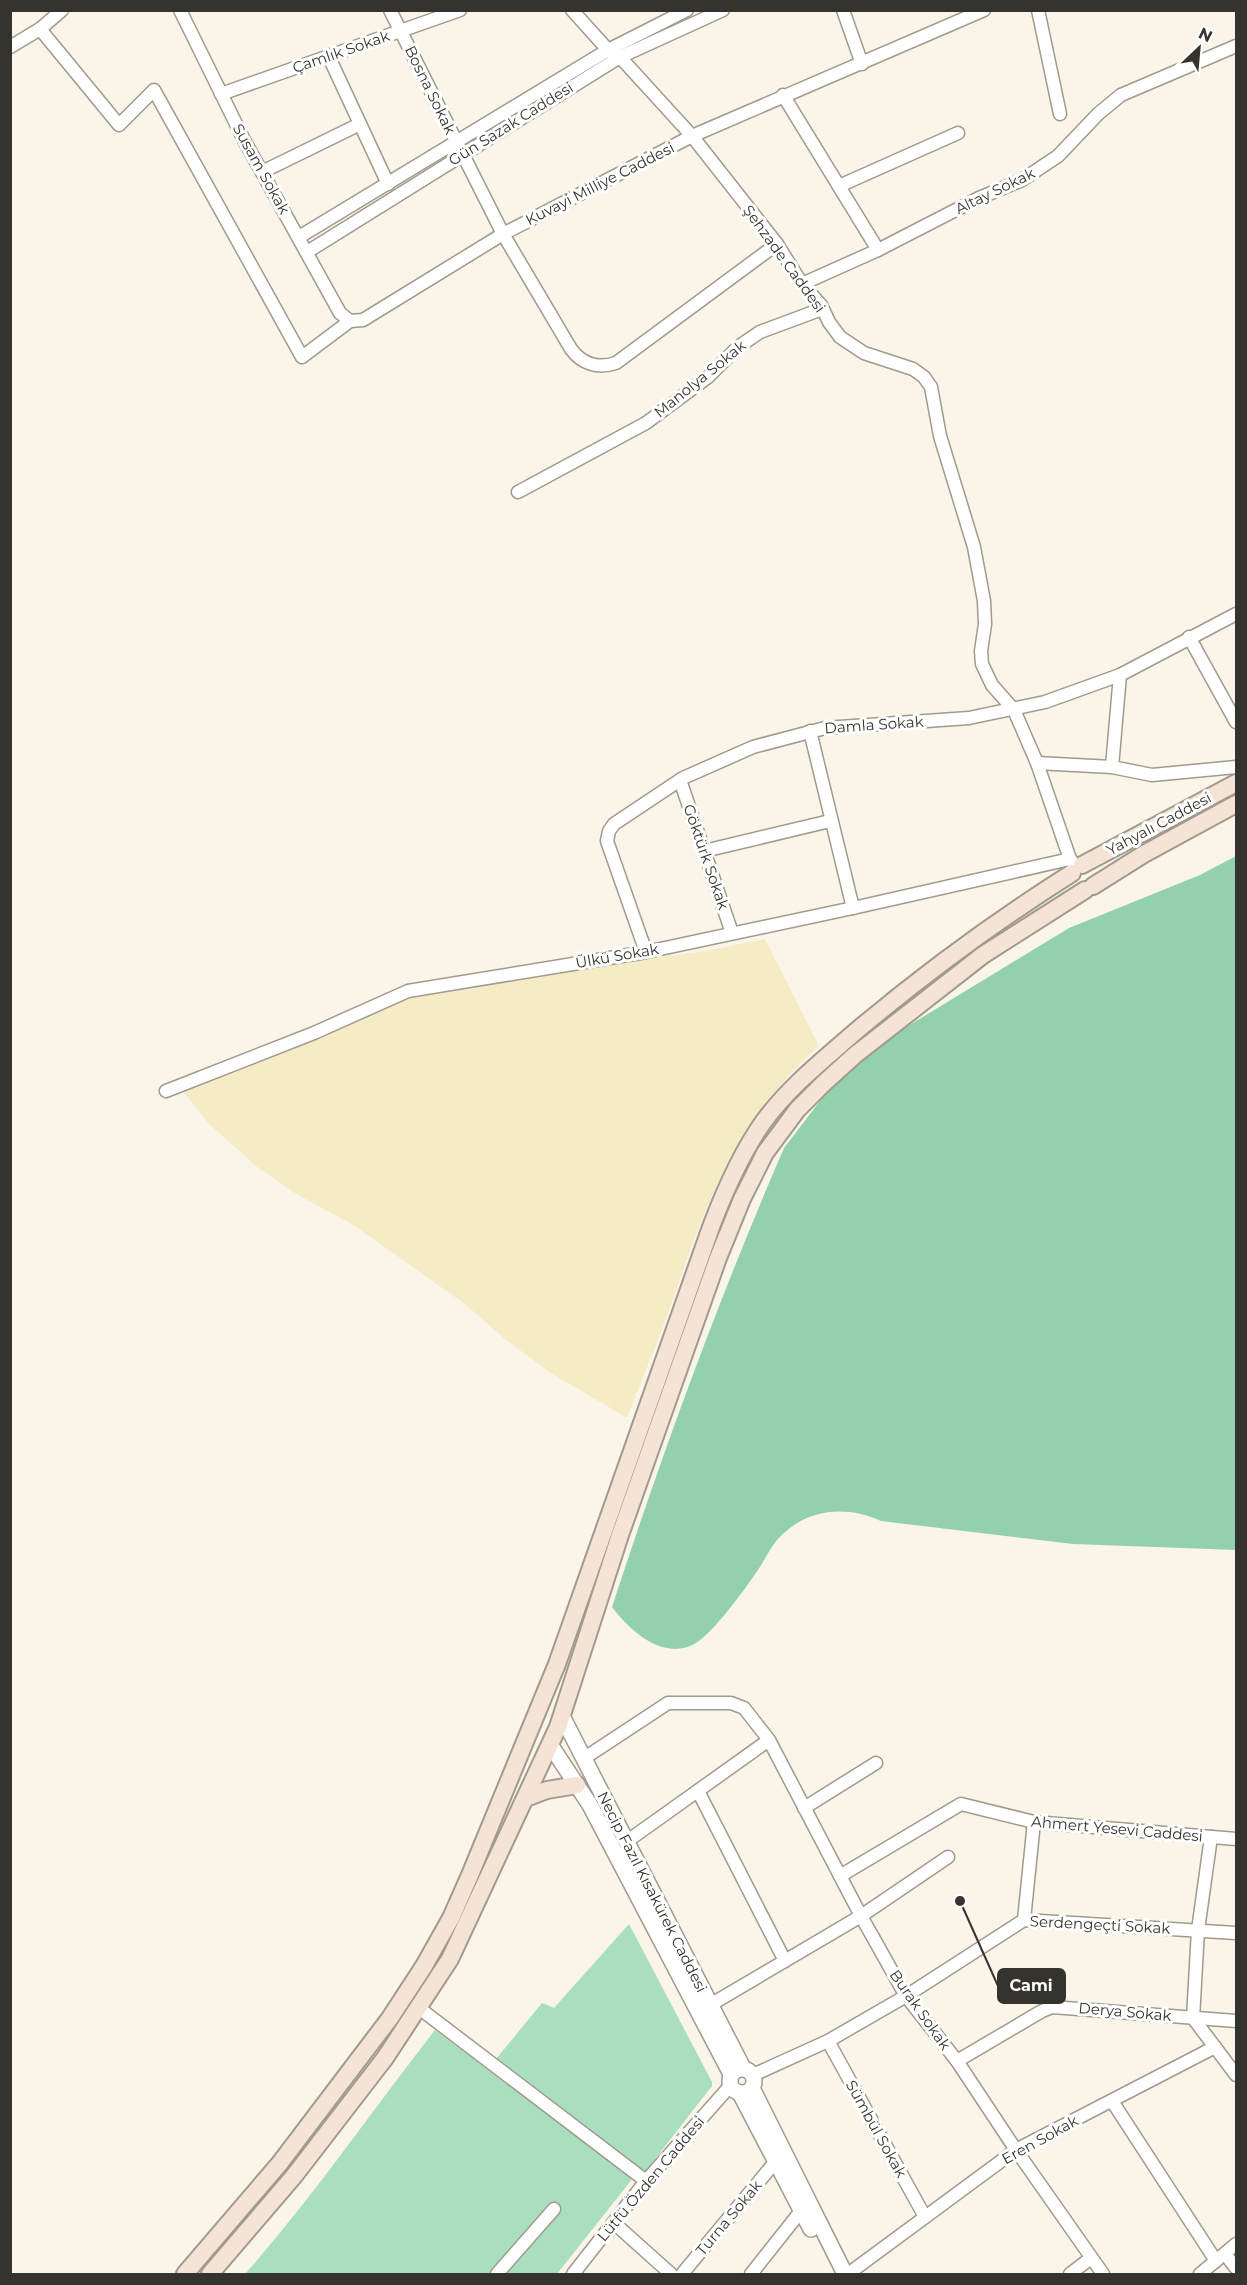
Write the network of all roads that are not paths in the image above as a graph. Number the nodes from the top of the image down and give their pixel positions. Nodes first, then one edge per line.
1 (62, 10) edge
2 (390, 10) edge
3 (460, 10) edge
4 (572, 10) edge
5 (687, 10) edge
6 (723, 10) edge
7 (843, 10) edge
8 (984, 10) edge
9 (1038, 10) edge
10 (180, 11) edge
11 (40, 29) junction
12 (401, 31) junction
13 (1236, 46) edge
14 (10, 47) edge
15 (608, 50) junction
16 (328, 55) junction
17 (620, 57) junction
18 (862, 64) junction
19 (221, 93) junction
20 (783, 95) junction
21 (1060, 114) dead end
22 (360, 124) junction
23 (958, 133) dead end
24 (692, 136) junction
25 (456, 142) junction
26 (463, 155) junction
27 (262, 172) junction
28 (388, 184) junction
29 (839, 186) junction
30 (503, 234) junction
31 (299, 237) junction
32 (777, 244) junction
33 (879, 250) junction
34 (307, 252) junction
35 (802, 284) junction
36 (822, 309) junction
37 (350, 321) junction
38 (519, 492) dead end
39 (1236, 614) edge
40 (1189, 637) junction
41 (1120, 675) junction
42 (1014, 710) junction
43 (1236, 722) edge
44 (810, 731) junction
45 (1037, 763) junction
46 (1112, 767) junction
47 (1236, 767) edge
48 (680, 780) junction
49 (1236, 783) edge
50 (1236, 804) edge
51 (830, 820) junction
52 (704, 851) junction
53 (1075, 866) junction
54 (1089, 888) junction
55 (853, 908) junction
56 (732, 933) junction
57 (646, 952) junction
58 (166, 1091) dead end
59 (540, 1706) junction
60 (562, 1716) junction
61 (528, 1736) junction
62 (769, 1740) junction
63 (551, 1746) junction
64 (583, 1759) junction
65 (876, 1763) dead end
66 (577, 1785) junction
67 (698, 1791) junction
68 (526, 1798) junction
69 (804, 1808) junction
70 (1034, 1822) junction
71 (1211, 1838) junction
72 (1236, 1839) edge
73 (626, 1842) junction
74 (948, 1857) dead end
75 (840, 1876) junction
76 (861, 1916) junction
77 (1024, 1920) junction
78 (1198, 1930) junction
79 (1236, 1933) edge
80 (785, 1961) junction
81 (906, 1996) junction
82 (710, 2005) junction
83 (419, 2008) junction
84 (1193, 2018) junction
85 (1236, 2021) edge
86 (828, 2041) junction
87 (1215, 2047) junction
88 (957, 2061) junction
89 (1236, 2075) edge
90 (742, 2081) junction
91 (1112, 2101) junction
92 (1016, 2151) junction
93 (776, 2161) junction
94 (646, 2181) junction
95 (554, 2209) dead end
96 (801, 2211) junction
97 (925, 2217) junction
98 (614, 2223) junction
99 (1236, 2244) edge
100 (1091, 2258) junction
101 (1220, 2258) junction
102 (1236, 2268) edge
103 (184, 2274) edge
104 (210, 2274) edge
105 (497, 2274) edge
106 (573, 2274) edge
107 (671, 2274) edge
108 (682, 2274) edge
109 (751, 2274) edge
110 (834, 2274) edge
111 (846, 2274) edge
112 (1070, 2274) edge
113 (1103, 2274) edge
114 (1200, 2274) edge

1 - 11 street
2 - 12 street, Bosna Sokak
3 - 12 street, Çamlık Sokak
4 - 15 street, Şehzade Caddesi
5 - 15 street, Gün Sazak Caddesi
6 - 17 street, Gün Sazak Caddesi
7 - 18 street
8 - 18 street, Kuvayi Milliye Caddesi
9 - 21 street
10 - 19 street, Susam Sokak
11 - 14 street
11 - 37 street, Kuvayi Milliye Caddesi
12 - 16 street, Çamlık Sokak
12 - 25 street, Bosna Sokak
13 - 33 street, Altay Sokak
15 - 17 street, Şehzade Caddesi
15 - 25 street, Gün Sazak Caddesi
16 - 19 street, Çamlık Sokak
16 - 22 street
17 - 24 street, Şehzade Caddesi
17 - 26 street, Gün Sazak Caddesi
18 - 20 street, Kuvayi Milliye Caddesi
19 - 27 street, Susam Sokak
20 - 24 street, Kuvayi Milliye Caddesi
20 - 29 street
22 - 27 street
22 - 28 street
23 - 29 street
24 - 30 street, Kuvayi Milliye Caddesi
24 - 32 street, Şehzade Caddesi
25 - 26 street, Bosna Sokak
25 - 28 street, Gün Sazak Caddesi
26 - 30 street, Bosna Sokak
26 - 34 street, Gün Sazak Caddesi
27 - 31 street, Susam Sokak
28 - 31 street, Gün Sazak Caddesi
29 - 33 street
30 - 32 street, Bosna Sokak
30 - 37 street, Kuvayi Milliye Caddesi
31 - 34 street, Susam Sokak
32 - 35 street, Şehzade Caddesi
33 - 35 street, Altay Sokak
34 - 37 street, Susam Sokak
35 - 36 street, Şehzade Caddesi
36 - 38 street, Manolya Sokak
36 - 42 street, Şehzade Caddesi
39 - 40 street, Damla Sokak
40 - 41 street, Damla Sokak
40 - 43 street
41 - 42 street, Damla Sokak
41 - 46 street
42 - 44 street, Damla Sokak
42 - 45 street, Şehzade Caddesi
44 - 48 street, Damla Sokak
44 - 51 street
45 - 46 street
45 - 53 street, Şehzade Caddesi
46 - 47 street
48 - 52 street, Göktürk Sokak
48 - 57 street, Damla Sokak
49 - 53 main road, Yahyalı Caddesi
50 - 54 main road, Yahyalı Caddesi
51 - 52 street
51 - 55 street
52 - 56 street, Göktürk Sokak
53 - 54 main road
53 - 55 street, Ülkü Sokak
53 - 59 main road, Yahyalı Caddesi
54 - 60 main road, Yahyalı Caddesi
55 - 56 street, Ülkü Sokak
56 - 57 street, Ülkü Sokak
57 - 58 street, Ülkü Sokak
59 - 60 main road
59 - 61 main road, Yahyalı Caddesi
60 - 63 main road, Yahyalı Caddesi
60 - 64 street, Necip Fazıl Kısakürek Caddesi
61 - 63 main road
61 - 103 main road, Yahyalı Caddesi
62 - 64 street, Burak Sokak
62 - 67 street
62 - 69 street, Burak Sokak
63 - 66 street, Necip Fazıl Kısakürek Caddesi
63 - 68 main road, Yahyalı Caddesi
64 - 73 street, Necip Fazıl Kısakürek Caddesi
65 - 69 street
66 - 68 main road
66 - 90 street, Necip Fazıl Kısakürek Caddesi
67 - 73 street
67 - 80 street
68 - 83 main road, Yahyalı Caddesi
69 - 75 street, Burak Sokak
70 - 71 street, Ahmert Yesevi Caddesi
70 - 75 street, Ahmert Yesevi Caddesi
70 - 77 street
71 - 72 street, Ahmert Yesevi Caddesi
71 - 78 street
73 - 82 street, Necip Fazıl Kısakürek Caddesi
74 - 76 street
75 - 76 street, Burak Sokak
76 - 80 street
76 - 81 street, Burak Sokak
77 - 78 street, Serdengeçti Sokak
77 - 81 street, Serdengeçti Sokak
78 - 79 street, Serdengeçti Sokak
78 - 84 street
80 - 82 street
81 - 86 street, Serdengeçti Sokak
81 - 88 street, Burak Sokak
82 - 90 street, Necip Fazıl Kısakürek Caddesi
83 - 94 street
83 - 104 main road, Yahyalı Caddesi
84 - 85 street, Derya Sokak
84 - 87 street
84 - 88 street, Derya Sokak
86 - 90 street, Serdengeçti Sokak
86 - 97 street, Sümbül Sokak
87 - 89 street
87 - 91 street, Eren Sokak
88 - 92 street, Burak Sokak
90 - 93 street, Necip Fazıl Kısakürek Caddesi
90 - 94 street, Lütfü Özden Caddesi
90 - 111 street, Necip Fazıl Kısakürek Caddesi
91 - 92 street, Eren Sokak
91 - 101 street
92 - 97 street, Eren Sokak
92 - 100 street, Burak Sokak
93 - 96 street, Necip Fazıl Kısakürek Caddesi
93 - 108 street, Turna Sokak
94 - 98 street, Lütfü Özden Caddesi
95 - 105 street
96 - 109 street
96 - 110 street, Necip Fazıl Kısakürek Caddesi
97 - 111 street, Eren Sokak
98 - 106 street, Lütfü Özden Caddesi
98 - 107 street
99 - 101 street
100 - 112 street
100 - 113 street, Burak Sokak
101 - 102 street
101 - 114 street

